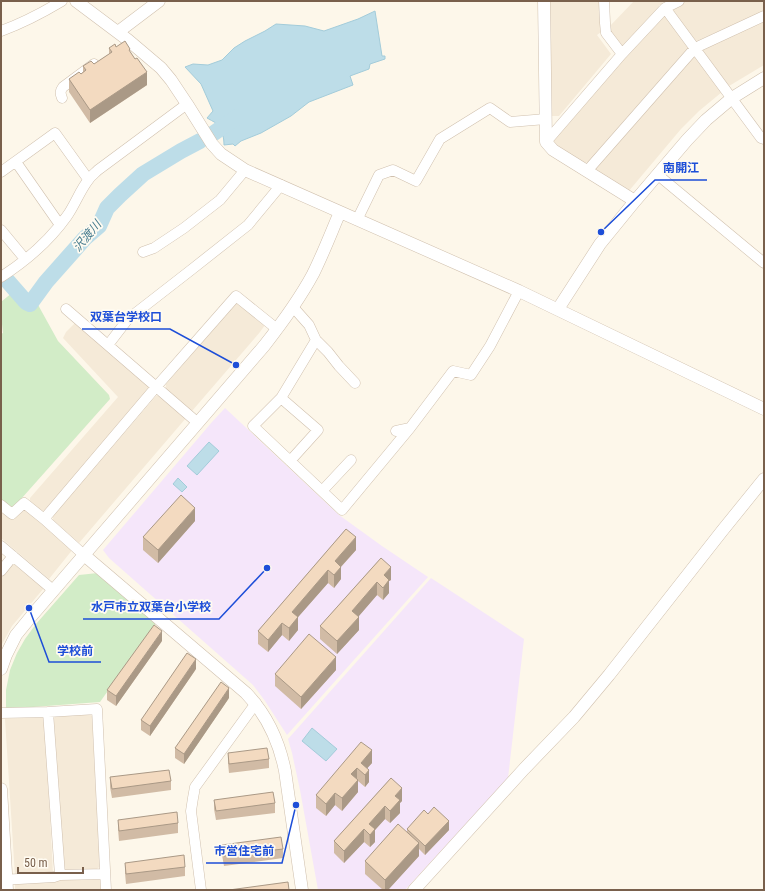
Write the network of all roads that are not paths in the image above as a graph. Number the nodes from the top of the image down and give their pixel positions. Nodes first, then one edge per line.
1 (62, 1) edge
2 (76, 1) edge
3 (160, 1) edge
4 (544, 1) edge
5 (604, 1) edge
6 (679, 1) edge
7 (665, 8) junction
8 (764, 16) edge
9 (1, 31) edge
10 (118, 32) junction
11 (695, 48) junction
12 (622, 54) junction
13 (104, 57) edge
14 (764, 78) edge
15 (62, 98) dead end
16 (732, 98) junction
17 (187, 104) junction
18 (546, 119) junction
19 (764, 139) edge
20 (546, 142) junction
21 (16, 162) junction
22 (245, 170) junction
23 (587, 171) junction
24 (1, 172) edge
25 (658, 175) junction
26 (88, 179) junction
27 (281, 185) junction
28 (635, 201) junction
29 (340, 212) junction
30 (357, 220) junction
31 (60, 225) junction
32 (1, 230) edge
33 (143, 252) dead end
34 (25, 259) junction
35 (764, 263) edge
36 (1, 276) edge
37 (519, 291) junction
38 (293, 307) junction
39 (66, 309) dead end
40 (558, 309) junction
41 (277, 329) junction
42 (316, 340) junction
43 (108, 345) junction
44 (355, 383) dead end
45 (156, 387) junction
46 (281, 398) junction
47 (764, 409) edge
48 (198, 423) junction
49 (410, 428) junction
50 (396, 431) dead end
51 (350, 460) dead end
52 (290, 461) junction
53 (764, 479) edge
54 (322, 491) junction
55 (1, 505) edge
56 (44, 519) junction
57 (1, 546) edge
58 (84, 555) junction
59 (13, 556) junction
60 (1, 571) edge
61 (53, 590) junction
62 (1, 669) edge
63 (256, 703) junction
64 (48, 712) junction
65 (1, 713) edge
66 (1, 788) edge
67 (105, 874) junction
68 (60, 875) junction
69 (5, 883) edge
70 (106, 890) edge
71 (201, 890) edge
72 (302, 890) edge
73 (414, 890) edge

1 - 9 street
2 - 10 street
3 - 10 street
4 - 18 street
5 - 12 street
6 - 7 street
7 - 11 street
7 - 12 street
8 - 11 street
10 - 17 street
11 - 16 street
11 - 23 street
12 - 20 street
13 - 15 street
14 - 16 street
16 - 19 street
16 - 25 street
17 - 22 street
17 - 26 street
18 - 20 street
18 - 30 street
20 - 23 street
21 - 24 street
21 - 26 street
21 - 31 street
22 - 27 street
22 - 33 street
23 - 28 street
25 - 28 street
25 - 35 street
26 - 31 street
27 - 29 street
27 - 43 street
28 - 40 street
29 - 30 street
29 - 38 street
30 - 37 street
31 - 34 street
32 - 34 street
34 - 36 street
37 - 40 street
37 - 49 street
38 - 41 street
38 - 42 street
39 - 43 street
40 - 47 street
41 - 45 street
41 - 48 street
42 - 44 street
42 - 46 street
43 - 45 street
45 - 48 street
45 - 56 street
46 - 52 street
46 - 52 street
48 - 58 street
49 - 50 street
49 - 54 street
51 - 54 street
52 - 54 street
53 - 73 street
55 - 56 street
56 - 58 street
57 - 59 street
58 - 61 street
58 - 63 street
59 - 60 street
59 - 61 street
61 - 62 street
63 - 71 street
63 - 72 street
64 - 65 street
64 - 67 street
64 - 68 street
66 - 69 street
67 - 68 street
67 - 70 street
68 - 69 street

